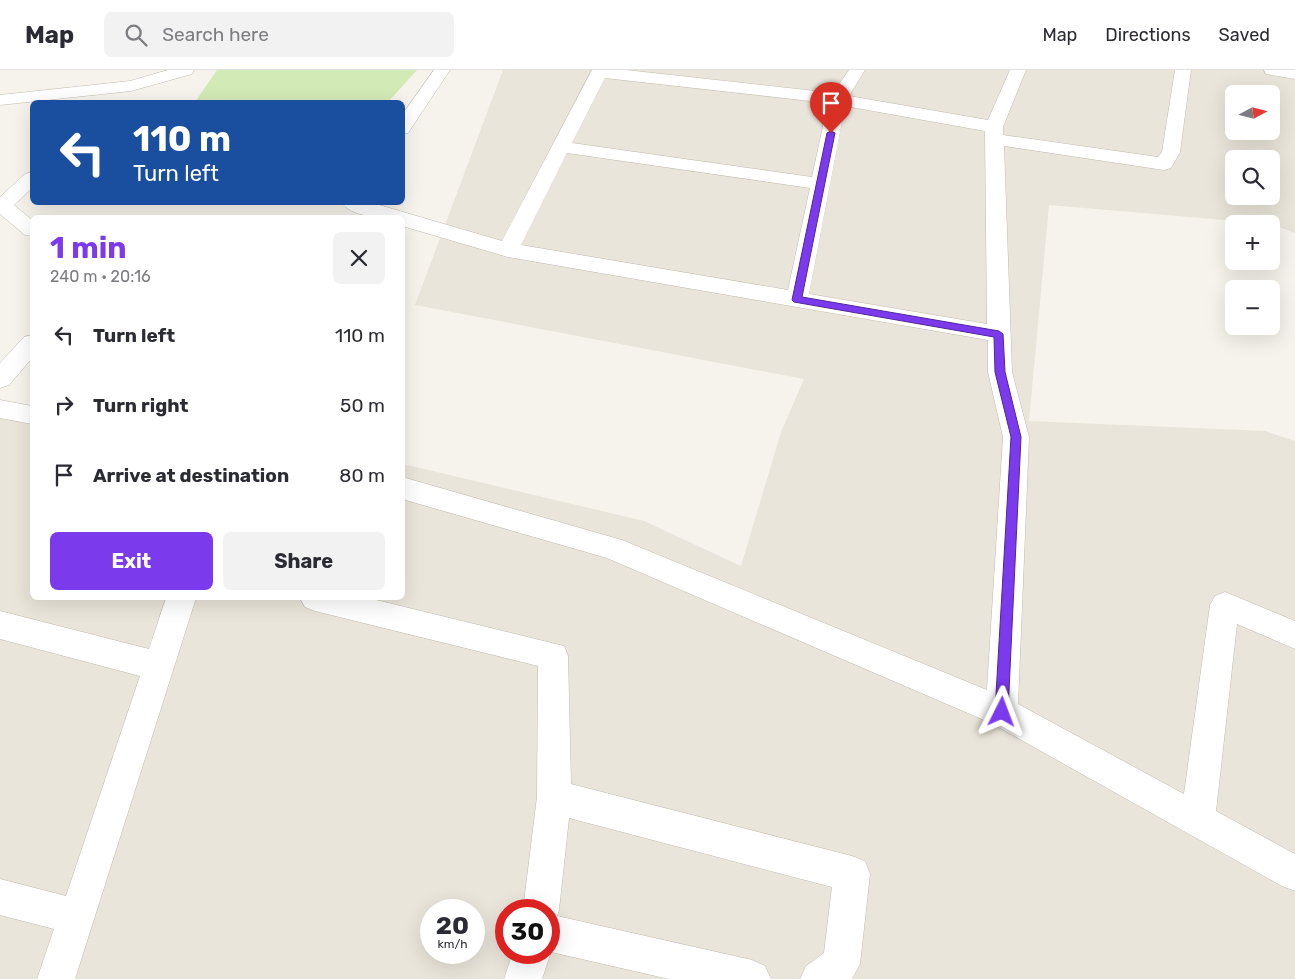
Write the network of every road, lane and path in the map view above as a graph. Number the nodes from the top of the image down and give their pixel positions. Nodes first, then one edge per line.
1 (186, 70) edge
2 (442, 70) edge
3 (857, 70) edge
4 (1018, 70) edge
5 (1183, 70) edge
6 (1272, 70) edge
7 (599, 71) edge
8 (1295, 74) edge
9 (131, 86) junction
10 (838, 99) junction
11 (0, 100) edge
12 (116, 100) edge
13 (405, 125) edge
14 (994, 133) junction
15 (561, 146) junction
16 (30, 180) edge
17 (820, 184) junction
18 (1, 205) edge
19 (349, 208) edge
20 (383, 215) edge
21 (405, 220) edge
22 (30, 228) edge
23 (508, 250) junction
24 (797, 300) junction
25 (999, 334) junction
26 (30, 345) edge
27 (0, 379) edge
28 (0, 408) edge
29 (30, 415) edge
30 (405, 489) edge
31 (180, 600) edge
32 (323, 600) edge
33 (0, 625) edge
34 (1295, 635) edge
35 (159, 666) junction
36 (1002, 712) junction
37 (554, 797) junction
38 (1198, 819) junction
39 (1295, 873) edge
40 (0, 896) edge
41 (542, 899) edge
42 (77, 917) junction
43 (560, 935) edge
44 (528, 964) edge
45 (56, 979) edge
46 (523, 979) edge
47 (752, 979) edge
48 (819, 979) edge

1 - 9 street
2 - 13 street
3 - 10 street
4 - 14 street
5 - 14 street
6 - 8 street
7 - 10 street
7 - 15 street
9 - 11 street
9 - 12 street
10 - 14 street
10 - 17 street
14 - 25 street
15 - 17 street
15 - 23 street
16 - 18 street
17 - 24 street
18 - 22 street
19 - 20 street
21 - 23 street
23 - 24 street
24 - 25 street
25 - 36 street
26 - 27 street
28 - 29 street
30 - 36 street
31 - 35 street
32 - 37 street
33 - 35 street
34 - 38 street
35 - 42 street
36 - 38 street
37 - 41 street
37 - 48 street
38 - 39 street
40 - 42 street
42 - 45 street
43 - 47 street
44 - 46 street

